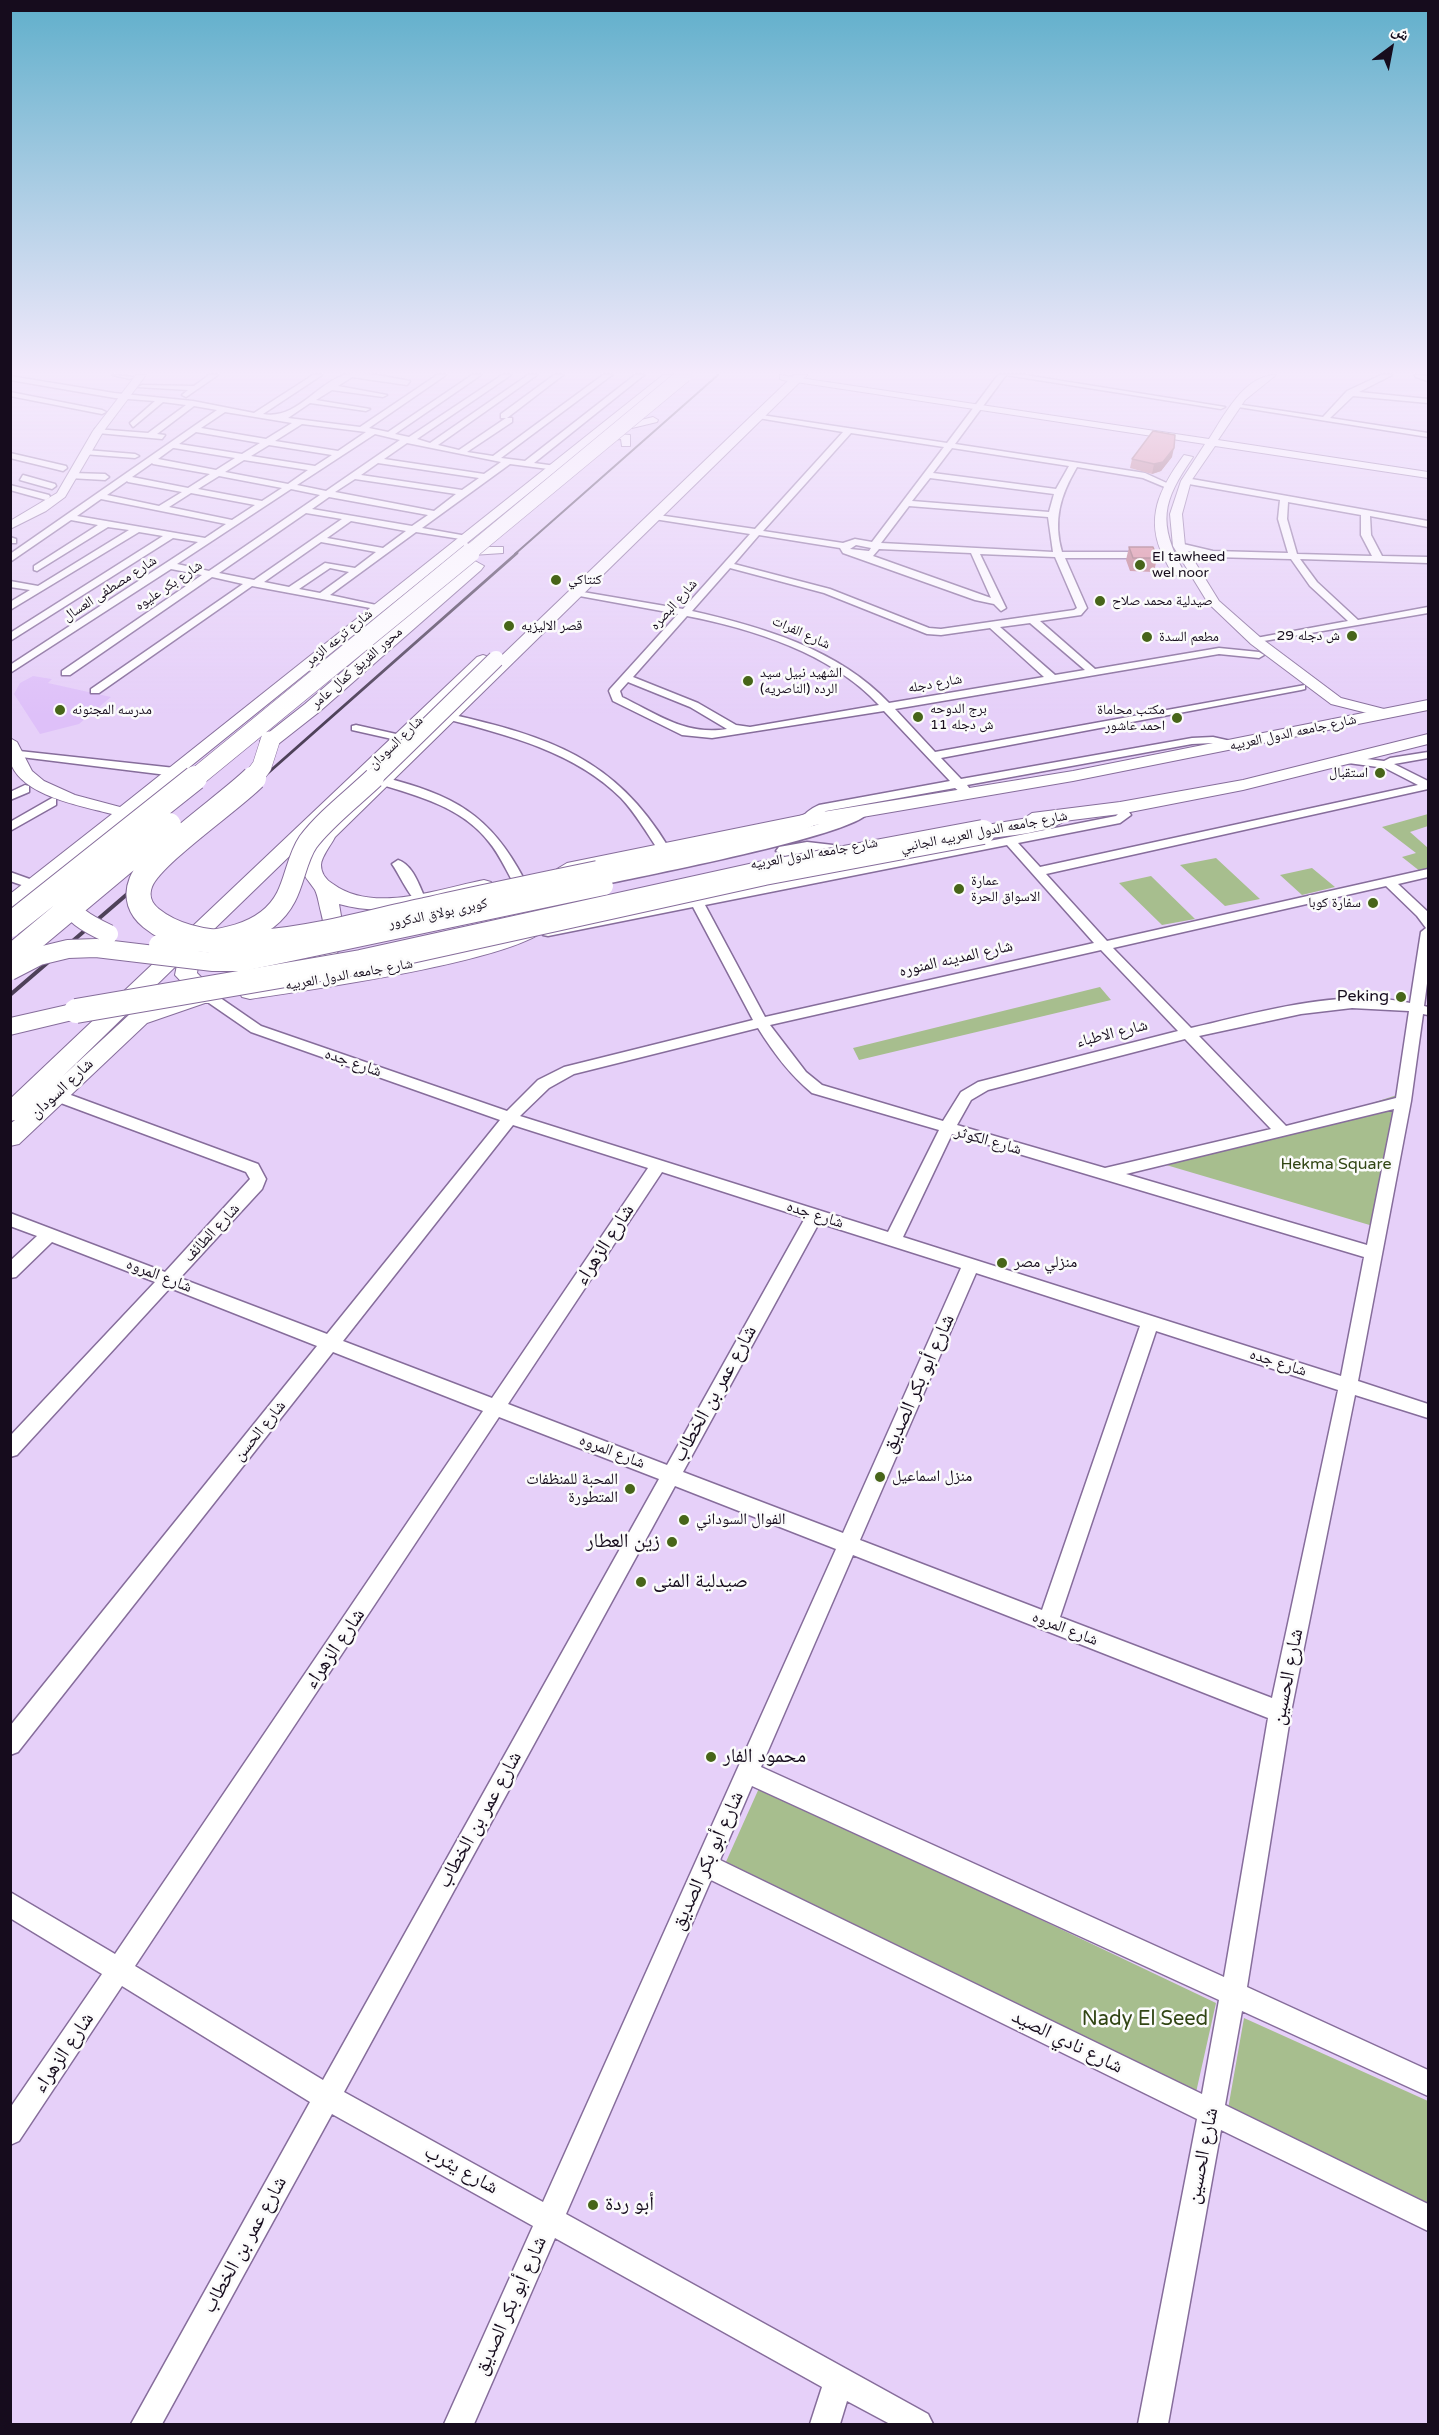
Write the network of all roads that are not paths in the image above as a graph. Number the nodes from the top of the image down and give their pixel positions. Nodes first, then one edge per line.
1 (17, 489) edge
2 (51, 489) edge
3 (60, 489) edge
4 (114, 489) edge
5 (182, 489) edge
6 (288, 489) edge
7 (299, 489) edge
8 (335, 489) edge
9 (436, 489) edge
10 (470, 489) edge
11 (527, 489) edge
12 (548, 489) edge
13 (568, 489) edge
14 (675, 489) edge
15 (677, 489) edge
16 (797, 489) edge
17 (905, 489) edge
18 (917, 489) edge
19 (1032, 489) edge
20 (1060, 489) edge
21 (1166, 489) edge
22 (1184, 489) edge
23 (1224, 489) edge
24 (190, 490) junction
25 (30, 492) junction
26 (1058, 492) junction
27 (464, 493) junction
28 (327, 494) junction
29 (20, 497) dead end
30 (46, 497) junction
31 (102, 497) junction
32 (1284, 499) junction
33 (907, 503) junction
34 (264, 504) junction
35 (893, 504) dead end
36 (160, 509) junction
37 (304, 510) junction
38 (1365, 513) junction
39 (437, 514) junction
40 (647, 515) junction
41 (1051, 515) junction
42 (10, 518) edge
43 (72, 518) junction
44 (349, 518) junction
45 (234, 523) junction
46 (106, 524) junction
47 (1428, 524) edge
48 (10, 526) edge
49 (138, 529) junction
50 (416, 530) junction
51 (759, 532) junction
52 (871, 532) dead end
53 (171, 535) junction
54 (318, 539) junction
55 (462, 540) junction
56 (207, 541) junction
57 (864, 542) junction
58 (844, 546) junction
59 (876, 546) junction
60 (1179, 546) junction
61 (498, 550) dead end
62 (974, 550) junction
63 (385, 552) junction
64 (1058, 553) junction
65 (445, 554) junction
66 (1168, 554) junction
67 (1213, 554) junction
68 (863, 555) junction
69 (1293, 556) junction
70 (1378, 558) junction
71 (1428, 560) edge
72 (1187, 562) junction
73 (21, 564) edge
74 (481, 565) dead end
75 (171, 566) junction
76 (728, 566) junction
77 (358, 571) junction
78 (66, 573) junction
79 (210, 574) junction
80 (1184, 582) dead end
81 (252, 583) junction
82 (10, 584) edge
83 (39, 590) junction
84 (290, 591) junction
85 (574, 592) junction
86 (321, 597) junction
87 (998, 602) junction
88 (1201, 606) dead end
89 (10, 607) edge
90 (377, 608) junction
91 (1428, 610) edge
92 (686, 613) junction
93 (1032, 619) junction
94 (1008, 622) junction
95 (1356, 623) junction
96 (992, 625) junction
97 (10, 638) edge
98 (507, 638) junction
99 (1256, 641) junction
100 (1259, 655) junction
101 (10, 670) edge
102 (1093, 672) junction
103 (66, 673) dead end
104 (626, 678) junction
105 (1051, 678) junction
106 (1301, 687) junction
107 (95, 691) dead end
108 (1428, 705) edge
109 (888, 708) junction
110 (1328, 711) junction
111 (1388, 714) junction
112 (450, 717) junction
113 (356, 728) dead end
114 (741, 730) junction
115 (401, 738) junction
116 (1428, 739) edge
117 (270, 741) junction
118 (1236, 745) junction
119 (12, 747) edge
120 (217, 751) dead end
121 (933, 756) junction
122 (1428, 756) edge
123 (1349, 757) junction
124 (1428, 768) edge
125 (1408, 771) junction
126 (184, 772) junction
127 (1073, 776) junction
128 (10, 779) edge
129 (383, 782) junction
130 (1243, 785) junction
131 (1428, 786) edge
132 (25, 789) junction
133 (964, 789) junction
134 (10, 798) edge
135 (52, 802) junction
136 (1120, 808) junction
137 (860, 813) junction
138 (117, 816) junction
139 (1057, 817) junction
140 (805, 821) junction
141 (10, 827) edge
142 (1011, 842) junction
143 (663, 848) junction
144 (827, 849) junction
145 (398, 864) dead end
146 (269, 866) junction
147 (1036, 872) junction
148 (1428, 873) edge
149 (317, 878) junction
150 (518, 879) junction
151 (601, 880) junction
152 (18, 881) edge
153 (1389, 882) junction
154 (418, 898) junction
155 (10, 903) edge
156 (697, 903) junction
157 (1423, 908) edge
158 (225, 909) junction
159 (10, 920) edge
160 (10, 925) edge
161 (1428, 925) edge
162 (63, 930) dead end
163 (203, 930) junction
164 (1428, 932) edge
165 (109, 934) junction
166 (520, 938) junction
167 (10, 945) edge
168 (159, 945) junction
169 (1103, 945) junction
170 (10, 958) edge
171 (10, 971) edge
172 (304, 985) junction
173 (211, 998) junction
174 (1423, 1010) edge
175 (762, 1022) junction
176 (10, 1027) edge
177 (1189, 1033) junction
178 (55, 1095) junction
179 (1404, 1101) junction
180 (10, 1113) edge
181 (510, 1118) junction
182 (947, 1129) junction
183 (1282, 1131) junction
184 (10, 1138) edge
185 (658, 1165) junction
186 (1103, 1174) junction
187 (814, 1215) junction
188 (10, 1219) edge
189 (50, 1234) junction
190 (893, 1240) junction
191 (1373, 1253) junction
192 (971, 1265) junction
193 (10, 1272) edge
194 (168, 1280) junction
195 (1150, 1322) junction
196 (330, 1343) junction
197 (1348, 1385) junction
198 (498, 1408) junction
199 (1428, 1411) edge
200 (10, 1449) edge
201 (671, 1475) junction
202 (848, 1544) junction
203 (1048, 1622) junction
204 (1280, 1712) junction
205 (10, 1744) edge
206 (747, 1772) junction
207 (706, 1866) junction
208 (10, 1904) edge
209 (120, 1970) junction
210 (1233, 1994) junction
211 (1428, 2083) edge
212 (327, 2097) junction
213 (1211, 2113) junction
214 (10, 2132) edge
215 (1428, 2218) edge
216 (550, 2219) junction
217 (838, 2380) junction
218 (146, 2424) edge
219 (459, 2424) edge
220 (825, 2424) edge
221 (918, 2424) edge
222 (1153, 2424) edge

1 - 25 street
2 - 30 street
3 - 48 street
4 - 31 street
5 - 24 street
6 - 34 street, شارع مصطفى العسال
7 - 28 street
8 - 28 street, شارع بكر عليوه
9 - 27 street
10 - 27 street
11 - 55 street, شارع ترعه الزمر
12 - 160 highway, محور الفريق كمال عامر, bridge
13 - 117 highway, محور الفريق كمال عامر
14 - 40 main road, شارع السودان
15 - 40 main road, شارع السودان
16 - 51 street, شارع البصره
17 - 35 street
18 - 33 street
19 - 26 street
20 - 26 street
21 - 66 street
22 - 60 street
23 - 32 street
24 - 34 street
24 - 36 street
25 - 29 street
25 - 30 street
26 - 41 street
27 - 39 street
28 - 37 street, شارع بكر عليوه
28 - 39 street
30 - 42 street
31 - 36 street
31 - 43 street
32 - 38 street
32 - 69 street
33 - 41 street
33 - 59 street
34 - 45 street, شارع مصطفى العسال
36 - 45 street
37 - 44 street
37 - 79 street, شارع بكر عليوه
38 - 47 street
38 - 70 street
39 - 50 street
40 - 51 street
40 - 85 main road, شارع السودان
40 - 98 main road, شارع السودان
41 - 64 street
43 - 46 street
43 - 73 street
44 - 50 street
44 - 54 street
45 - 56 street, شارع مصطفى العسال
46 - 49 street
46 - 73 street
49 - 53 street
49 - 78 street
50 - 55 street
50 - 63 street
51 - 58 street
51 - 76 street, شارع البصره
52 - 57 street
53 - 56 street
53 - 97 street
54 - 63 street
54 - 81 street
55 - 61 street
55 - 65 street, شارع ترعه الزمر
56 - 75 street, شارع مصطفى العسال
57 - 58 street
57 - 59 street
58 - 68 street
59 - 62 street
59 - 68 street
60 - 67 street
60 - 72 street
62 - 64 street
62 - 87 street
63 - 77 street
64 - 66 street
64 - 93 street
65 - 74 street
65 - 90 street, شارع ترعه الزمر
66 - 80 street
67 - 69 street
67 - 72 street
68 - 87 street
69 - 70 street
69 - 95 street
70 - 71 street
72 - 99 street
73 - 78 street
75 - 79 street
75 - 101 street, شارع مصطفى العسال
76 - 92 street, شارع البصره
76 - 96 street
77 - 84 street
77 - 86 street
78 - 83 street
79 - 81 street
79 - 103 street, شارع بكر عليوه
81 - 84 street
81 - 107 street
82 - 83 street
83 - 89 street
84 - 86 street
85 - 92 street, شارع الفرات
85 - 112 main road, شارع السودان
86 - 90 street
87 - 94 street
88 - 100 street
90 - 126 street, شارع ترعه الزمر
91 - 95 street
92 - 104 street, شارع البصره
92 - 109 street, شارع الفرات
93 - 94 street
93 - 102 street
94 - 96 street
95 - 99 street
96 - 105 street
98 - 115 main road, شارع السودان
98 - 168 main road, bridge
99 - 110 street
100 - 102 street, شارع دجله
100 - 106 street
102 - 105 street, شارع دجله
104 - 114 street
104 - 114 street, شارع البصره
105 - 109 street, شارع دجله
106 - 110 street
106 - 121 street
108 - 111 main road, شارع جامعه الدول العربيه
109 - 114 street, شارع دجله
109 - 121 street, شارع الفرات
110 - 111 main road, شارع جامعه الدول العربيه
110 - 111 street
110 - 118 main road, شارع جامعه الدول العربيه
112 - 129 main road, شارع السودان
112 - 143 street
113 - 115 street
115 - 146 main road, شارع السودان
116 - 123 main road, شارع جامعه الدول العربيه
117 - 151 highway, bridge
117 - 170 highway, محور الفريق كمال عامر, bridge
118 - 127 main road, شارع جامعه الدول العربيه
118 - 133 street
119 - 126 street
119 - 138 street
120 - 126 main road
121 - 133 street, شارع الفرات
122 - 123 street
122 - 124 street
123 - 125 street
123 - 130 main road, شارع جامعه الدول العربيه
124 - 125 street
125 - 131 street
126 - 138 street, شارع ترعه الزمر
126 - 165 main road, bridge
127 - 130 main road
127 - 133 main road, شارع جامعه الدول العربيه
128 - 132 street
129 - 149 main road, شارع السودان
129 - 150 street
130 - 136 main road, شارع جامعه الدول العربيه
131 - 147 street
132 - 134 street
132 - 135 street
133 - 137 main road, شارع جامعه الدول العربيه
133 - 140 street
135 - 138 street
135 - 141 street
136 - 139 main road, شارع جامعه الدول العربيه
136 - 142 street, شارع جامعه الدول العربيه الجانبي
137 - 140 main road, شارع جامعه الدول العربيه
137 - 151 main road, كوبرى بولاق الدكرور
138 - 152 street, شارع ترعه الزمر
139 - 144 main road, شارع جامعه الدول العربيه
139 - 176 highway, bridge
140 - 143 main road, شارع جامعه الدول العربيه
140 - 151 highway
142 - 147 street
142 - 156 street, شارع جامعه الدول العربيه الجانبي
143 - 150 main road, شارع جامعه الدول العربيه
144 - 151 main road, كوبرى بولاق الدكرور
144 - 166 main road, شارع جامعه الدول العربيه
145 - 154 street
146 - 149 main road
146 - 158 main road, شارع السودان
147 - 169 street
148 - 153 street, شارع المدينه المنوره
149 - 154 main road, شارع جامعه الدول العربيه
149 - 158 main road
149 - 172 main road
150 - 154 main road, شارع جامعه الدول العربيه
151 - 168 main road, كوبرى بولاق الدكرور, bridge
151 - 171 main road, كوبرى بولاق الدكرور, bridge
152 - 155 street, شارع ترعه الزمر
153 - 157 street
153 - 169 street, شارع المدينه المنوره
156 - 166 street, شارع جامعه الدول العربيه الجانبي
156 - 175 street, شارع الكوثر
157 - 161 street
158 - 163 main road, شارع السودان
159 - 162 street
163 - 173 main road
163 - 180 main road, شارع السودان
164 - 174 street, شارع الحسين
165 - 167 main road, كوبرى بولاق الدكرور, bridge
165 - 168 main road, كوبرى بولاق الدكرور
166 - 172 main road, شارع جامعه الدول العربيه
169 - 175 street, شارع المدينه المنوره
169 - 177 street
172 - 173 main road, شارع جامعه الدول العربيه
173 - 178 main road, شارع السودان
173 - 181 street, شارع جده
174 - 177 street, شارع الاطباء
174 - 179 street, شارع الحسين
175 - 181 street, شارع المدينه المنوره
175 - 182 street, شارع الكوثر
177 - 182 street, شارع الاطباء
177 - 183 street
178 - 184 main road, شارع السودان
178 - 194 street, شارع الطائف
179 - 183 street
179 - 191 street, شارع الحسين
181 - 185 street, شارع جده
181 - 196 street, شارع الحسن
182 - 186 street, شارع الكوثر
182 - 190 street, شارع الاطباء
183 - 186 street
185 - 187 street, شارع جده
185 - 198 street, شارع الزهراء
186 - 191 street, شارع الكوثر
187 - 190 street, شارع جده
187 - 201 street, شارع عمر بن الخطاب
188 - 189 street, شارع المروه
189 - 193 street
189 - 194 street, شارع المروه
190 - 192 street, شارع جده
191 - 197 street, شارع الحسين
192 - 195 street, شارع جده
192 - 202 street, شارع أبو بكر الصديق
194 - 196 street, شارع المروه
194 - 200 street, شارع الطائف
195 - 197 street, شارع جده
195 - 203 street
196 - 198 street, شارع المروه
196 - 205 street, شارع الحسن
197 - 199 street, شارع جده
197 - 204 street, شارع الحسين
198 - 201 street, شارع المروه
198 - 209 street, شارع الزهراء
201 - 202 street, شارع المروه
201 - 212 street, شارع عمر بن الخطاب
202 - 203 street, شارع المروه
202 - 206 street, شارع أبو بكر الصديق
203 - 204 street, شارع المروه
204 - 210 street, شارع الحسين
206 - 207 street, شارع أبو بكر الصديق
206 - 210 street
207 - 213 street, شارع نادي الصيد
207 - 216 street, شارع أبو بكر الصديق
208 - 209 street, شارع يثرب
209 - 212 street, شارع يثرب
209 - 214 street, شارع الزهراء
210 - 211 street
210 - 213 street, شارع الحسين
212 - 216 street, شارع يثرب
212 - 218 street, شارع عمر بن الخطاب
213 - 215 street, شارع نادي الصيد
213 - 222 street, شارع الحسين
216 - 217 street, شارع يثرب
216 - 219 street, شارع أبو بكر الصديق
217 - 220 street
217 - 221 street, شارع يثرب

